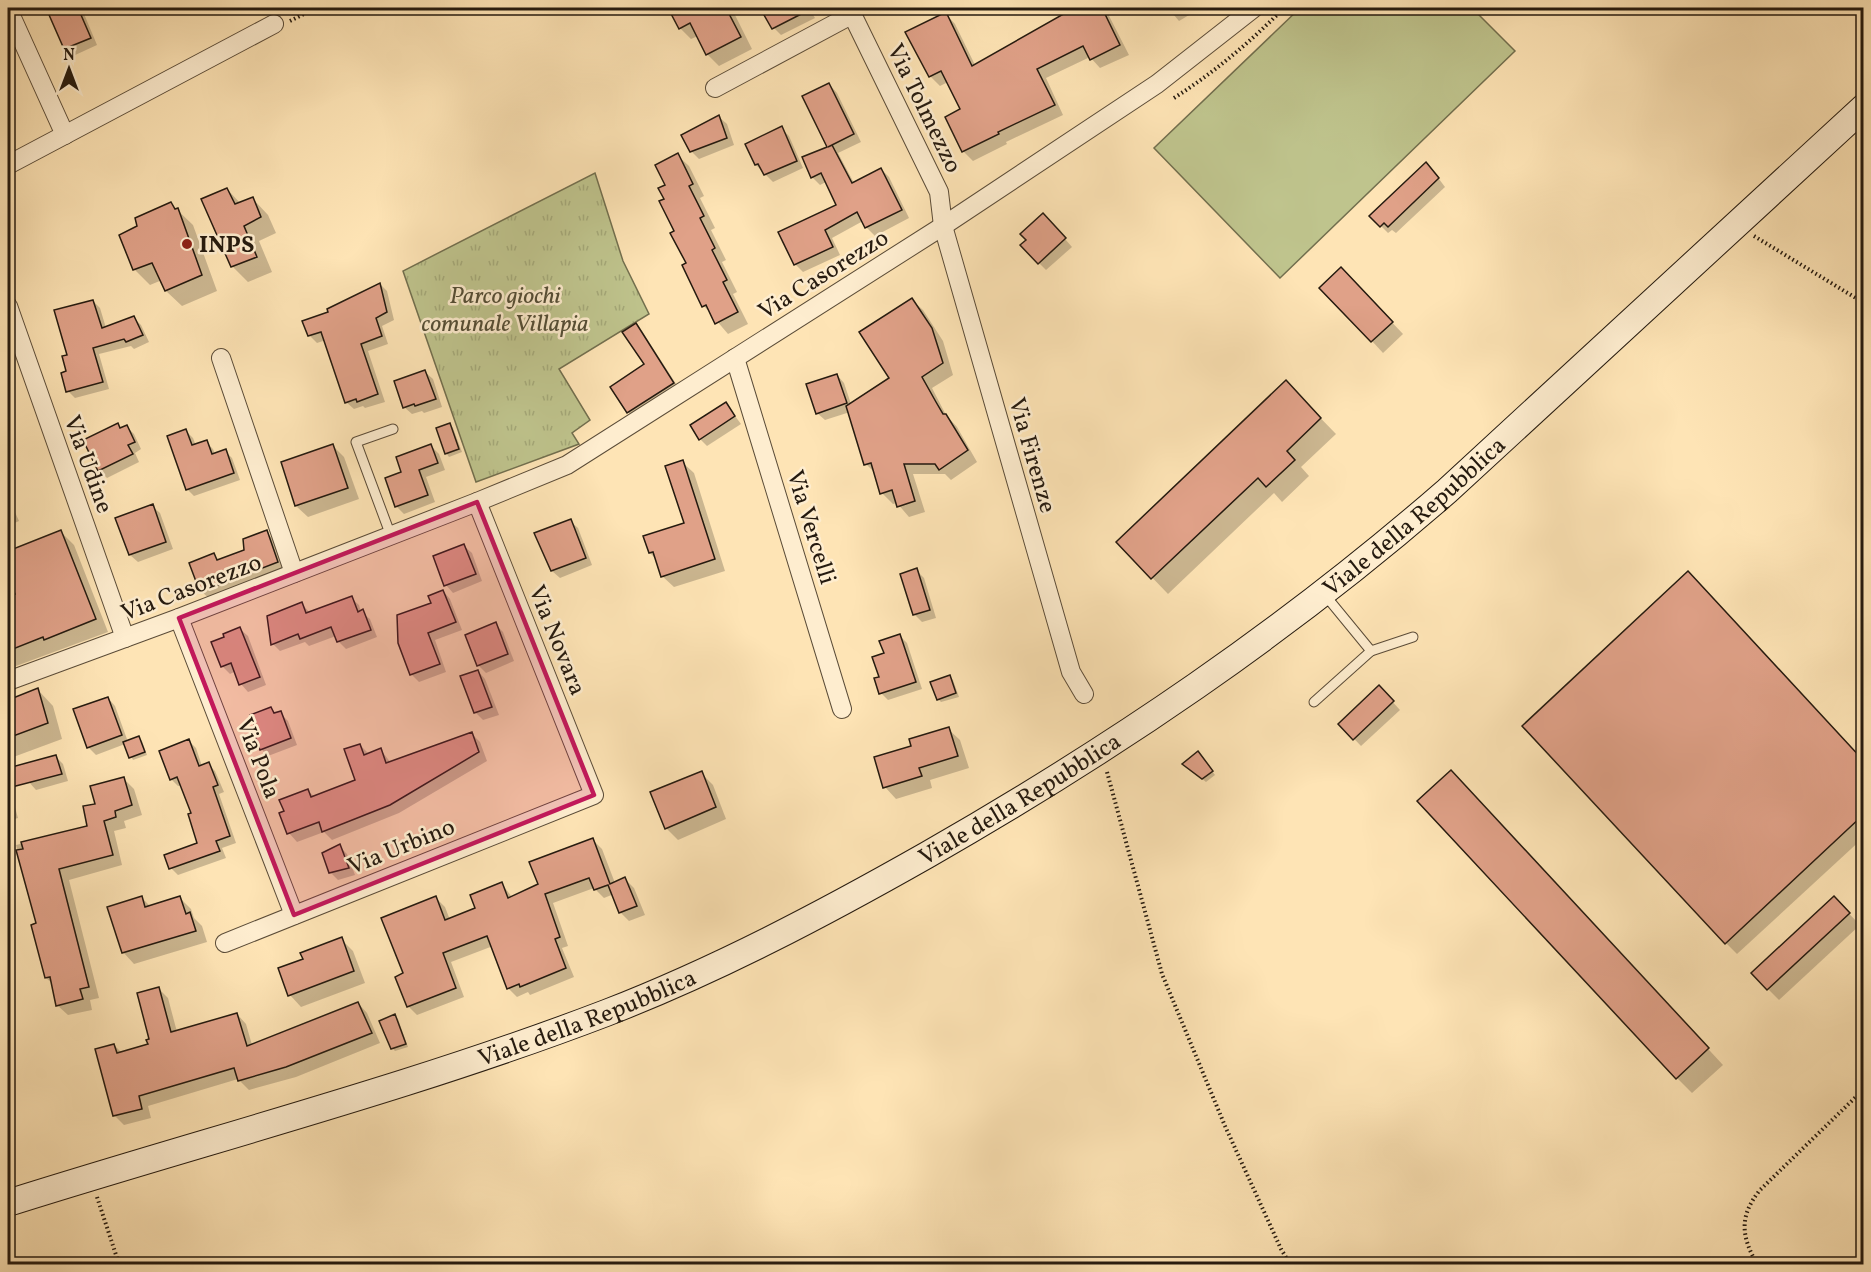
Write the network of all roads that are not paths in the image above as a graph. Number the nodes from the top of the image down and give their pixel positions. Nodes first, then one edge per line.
1 (1254, 8) edge
2 (8, 9) edge
3 (851, 11) edge
4 (274, 24) road end
5 (715, 88) dead end
6 (1863, 107) edge
7 (64, 135) junction
8 (8, 165) edge
9 (943, 226) junction
10 (8, 306) edge
11 (735, 357) junction
12 (221, 358) dead end
13 (393, 429) dead end
14 (477, 502) junction
15 (391, 536) junction
16 (294, 573) junction
17 (1323, 593) junction
18 (179, 618) junction
19 (1413, 637) dead end
20 (125, 638) junction
21 (1371, 651) junction
22 (8, 681) edge
23 (1084, 694) dead end
24 (1314, 702) dead end
25 (842, 709) dead end
26 (594, 795) joint
27 (294, 915) junction
28 (225, 943) dead end
29 (8, 1203) edge

1 - 9 street, Via Casorezzo
2 - 7 street
3 - 5 street, Via Tolmezzo
3 - 9 street, Via Tolmezzo
4 - 7 street
6 - 17 street, Viale della Repubblica
7 - 8 street
9 - 11 street, Via Casorezzo
9 - 23 street, Via Firenze
10 - 20 street, Via Udine
11 - 14 street, Via Casorezzo
11 - 25 street, Via Vercelli
12 - 16 street
13 - 15 lane
14 - 15 street, Via Casorezzo
14 - 26 street, Via Novara
15 - 16 street, Via Casorezzo
16 - 18 street, Via Casorezzo
17 - 21 lane
17 - 29 street, Viale della Repubblica
18 - 20 street, Via Casorezzo
18 - 27 street, Via Pola
19 - 21 lane
20 - 22 street, Via Casorezzo
21 - 24 lane
26 - 27 street, Via Urbino
27 - 28 street, Via Urbino

